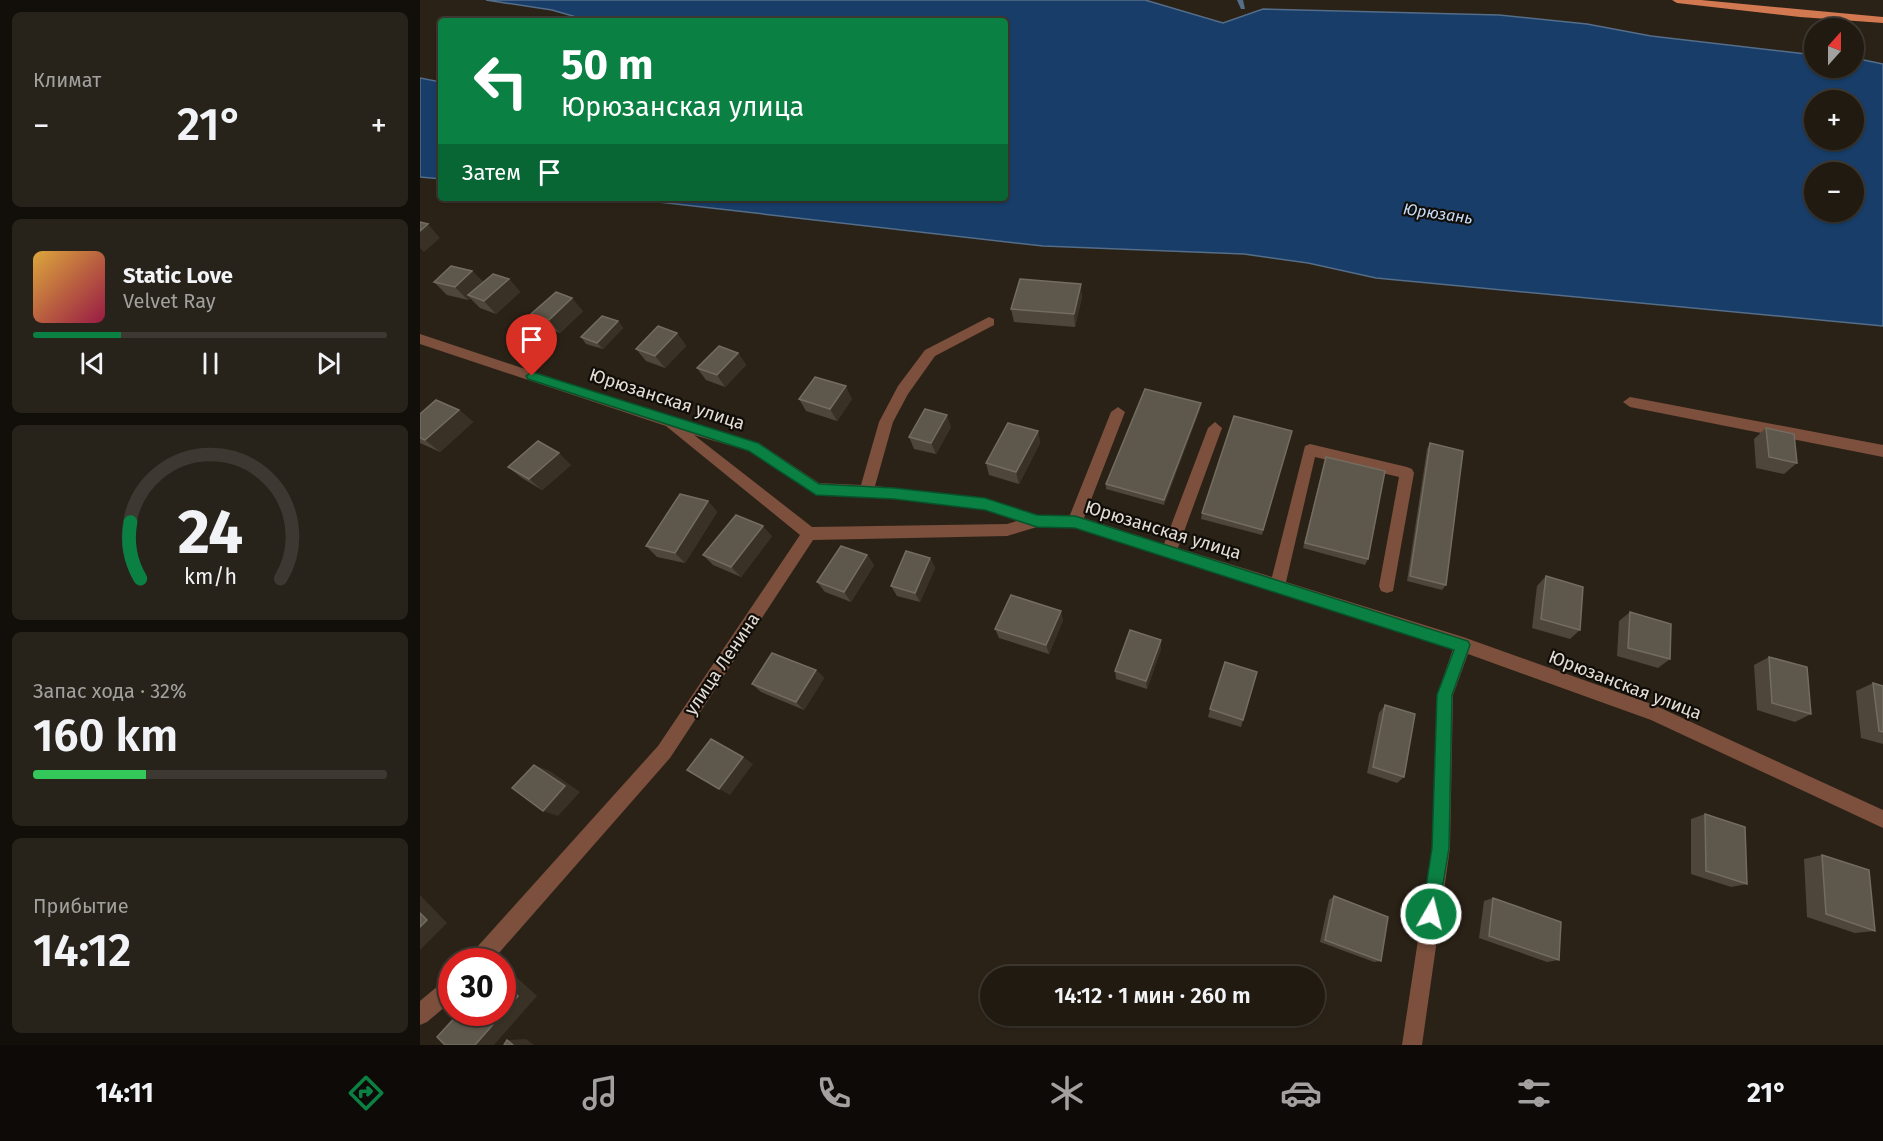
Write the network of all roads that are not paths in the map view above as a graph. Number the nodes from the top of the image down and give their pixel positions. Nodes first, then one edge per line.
1 (1677, 0) edge
2 (1883, 20) edge
3 (989, 322) dead end
4 (420, 339) edge
5 (1630, 402) dead end
6 (1118, 412) dead end
7 (667, 421) junction
8 (1215, 428) dead end
9 (1883, 451) edge
10 (866, 492) junction
11 (1037, 521) junction
12 (1075, 522) junction
13 (809, 534) junction
14 (1169, 552) junction
15 (1387, 586) dead end
16 (1277, 587) junction
17 (1463, 645) junction
18 (1883, 819) edge
19 (489, 948) edge
20 (438, 999) edge
21 (420, 1015) edge
22 (1412, 1045) edge

1 - 2 main road
3 - 10 street
4 - 7 street, Юрюзанская улица
5 - 9 street
6 - 12 street
7 - 10 street, Юрюзанская улица
7 - 13 street
8 - 14 street
10 - 11 street, Юрюзанская улица
11 - 12 street, Юрюзанская улица
11 - 13 street
12 - 14 street, Юрюзанская улица
13 - 19 street, улица Ленина
14 - 16 street, Юрюзанская улица
15 - 16 street
16 - 17 street, Юрюзанская улица
17 - 18 street, Юрюзанская улица
17 - 22 street
20 - 21 street

